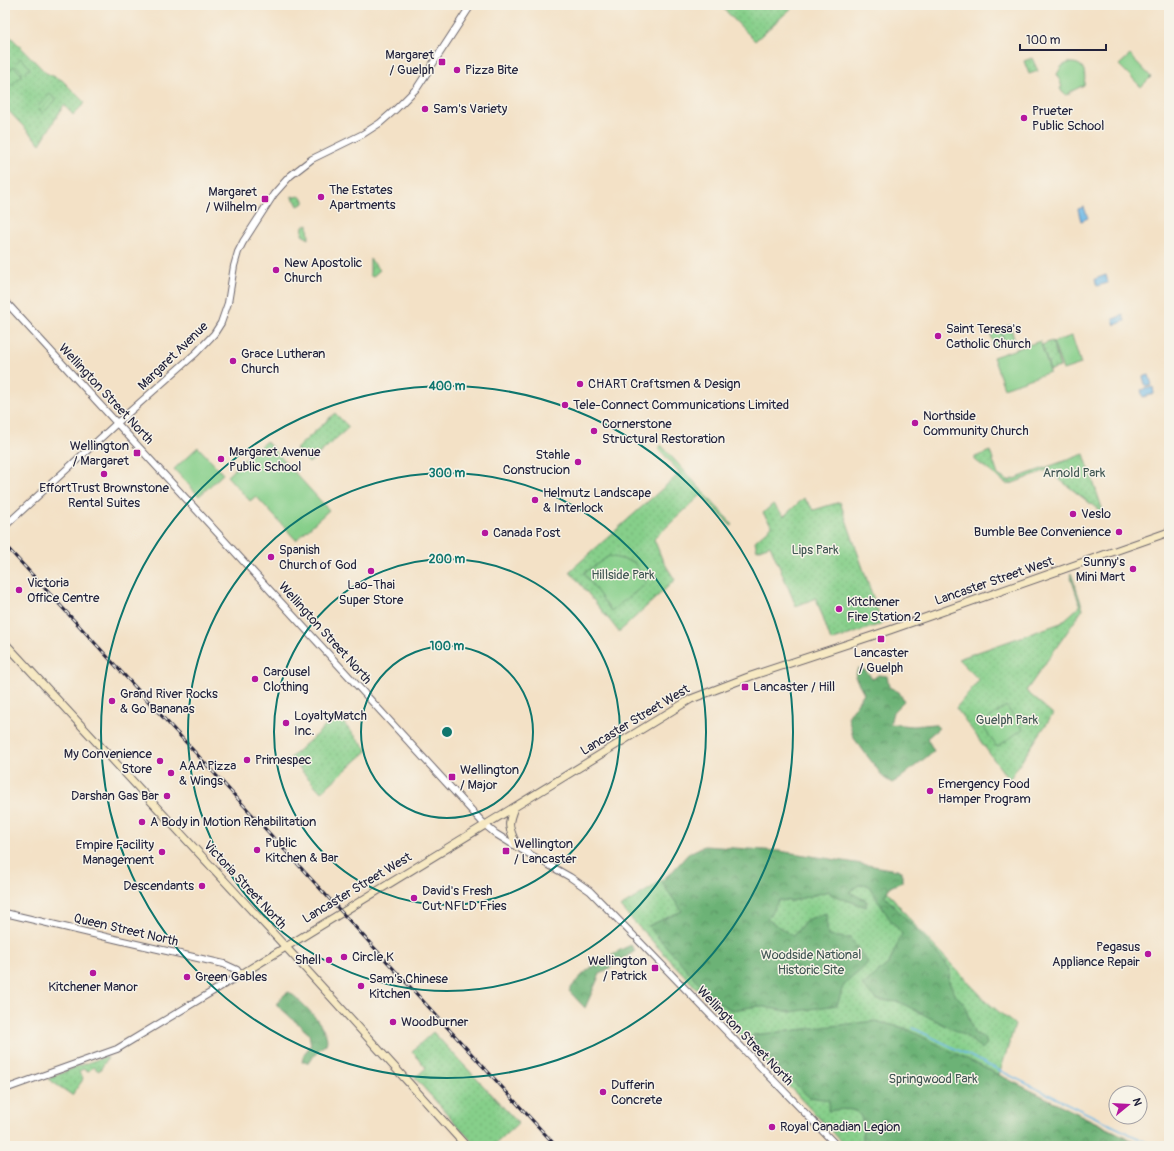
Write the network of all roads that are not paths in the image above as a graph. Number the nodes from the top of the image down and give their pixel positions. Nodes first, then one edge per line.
1 (471, 5) edge
2 (5, 301) edge
3 (117, 423) junction
4 (5, 526) edge
5 (1169, 532) edge
6 (5, 643) edge
7 (515, 807) junction
8 (485, 825) junction
9 (517, 847) junction
10 (5, 913) edge
11 (286, 946) junction
12 (240, 974) junction
13 (5, 1089) edge
14 (466, 1146) edge
15 (837, 1146) edge

1 - 3 street, Margaret Avenue
2 - 3 street, Wellington Street North
3 - 4 street, Margaret Avenue
3 - 8 street, Wellington Street North
5 - 7 main road, Lancaster Street West
6 - 11 main road, Victoria Street North
7 - 8 main road, Lancaster Street West
7 - 9 main road
8 - 9 street, Wellington Street North
8 - 11 main road, Lancaster Street West
9 - 15 street, Wellington Street North
10 - 12 street, Queen Street North
11 - 12 main road, Lancaster Street West
11 - 14 main road, Victoria Street North
12 - 13 street

